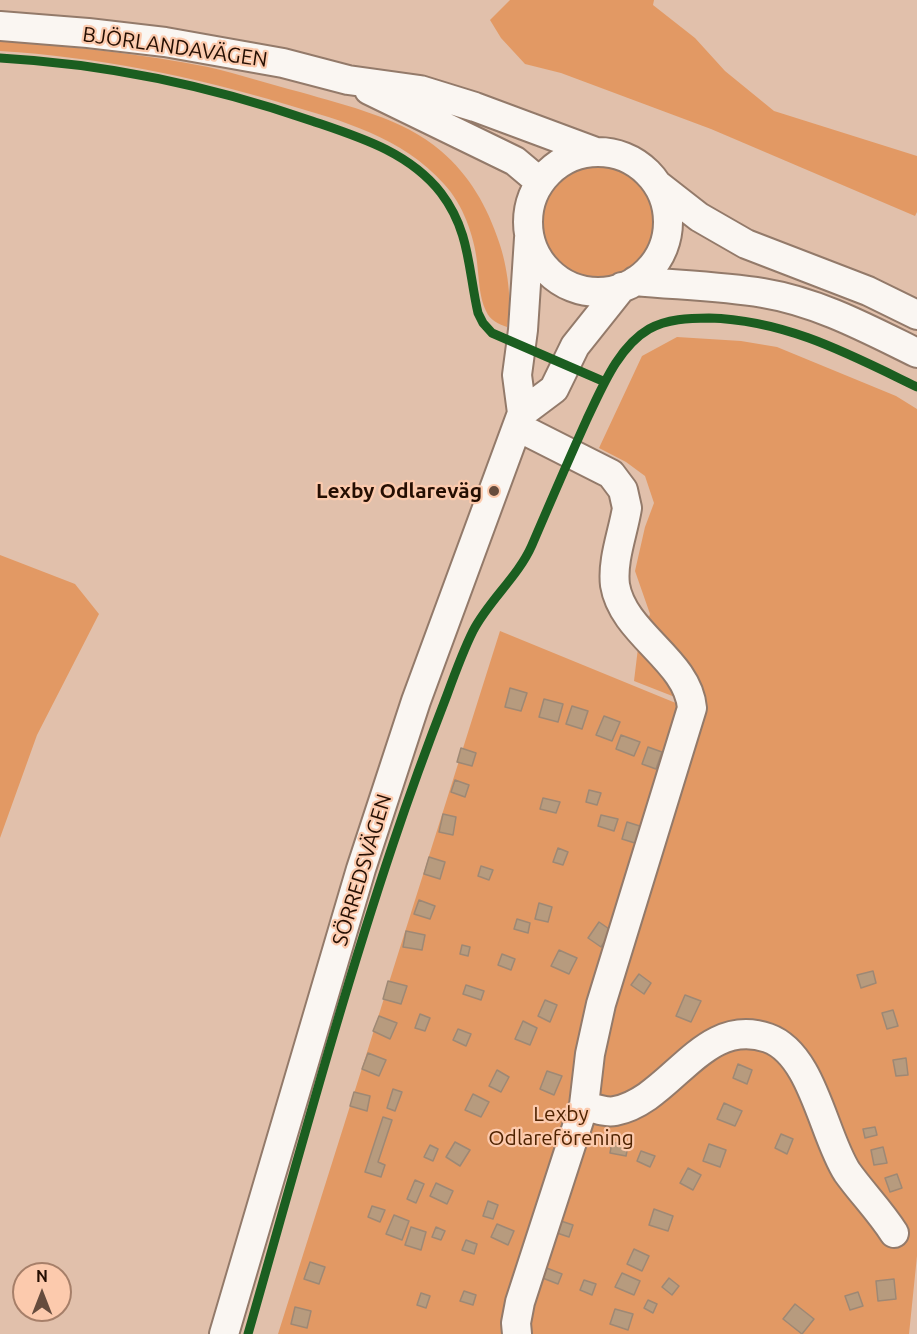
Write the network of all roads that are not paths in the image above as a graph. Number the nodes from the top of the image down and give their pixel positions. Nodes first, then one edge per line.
1 (0, 26) edge
2 (348, 80) junction
3 (596, 152) junction
4 (540, 182) junction
5 (658, 185) junction
6 (529, 238) junction
7 (628, 284) junction
8 (917, 315) edge
9 (917, 354) edge
10 (520, 420) junction
11 (584, 1106) junction
12 (894, 1233) dead end
13 (224, 1334) edge
14 (517, 1334) edge

1 - 2 street, BJÖRLANDAVÄGEN
2 - 3 street, BJÖRLANDAVÄGEN
2 - 4 street, BJÖRLANDAVÄGEN
3 - 4 street
3 - 5 street
4 - 6 street
5 - 7 street
5 - 8 street
6 - 7 street
6 - 10 street, SÖRREDSVÄGEN
7 - 9 street
7 - 10 street
10 - 11 street
10 - 13 street, SÖRREDSVÄGEN
11 - 12 street
11 - 14 street

